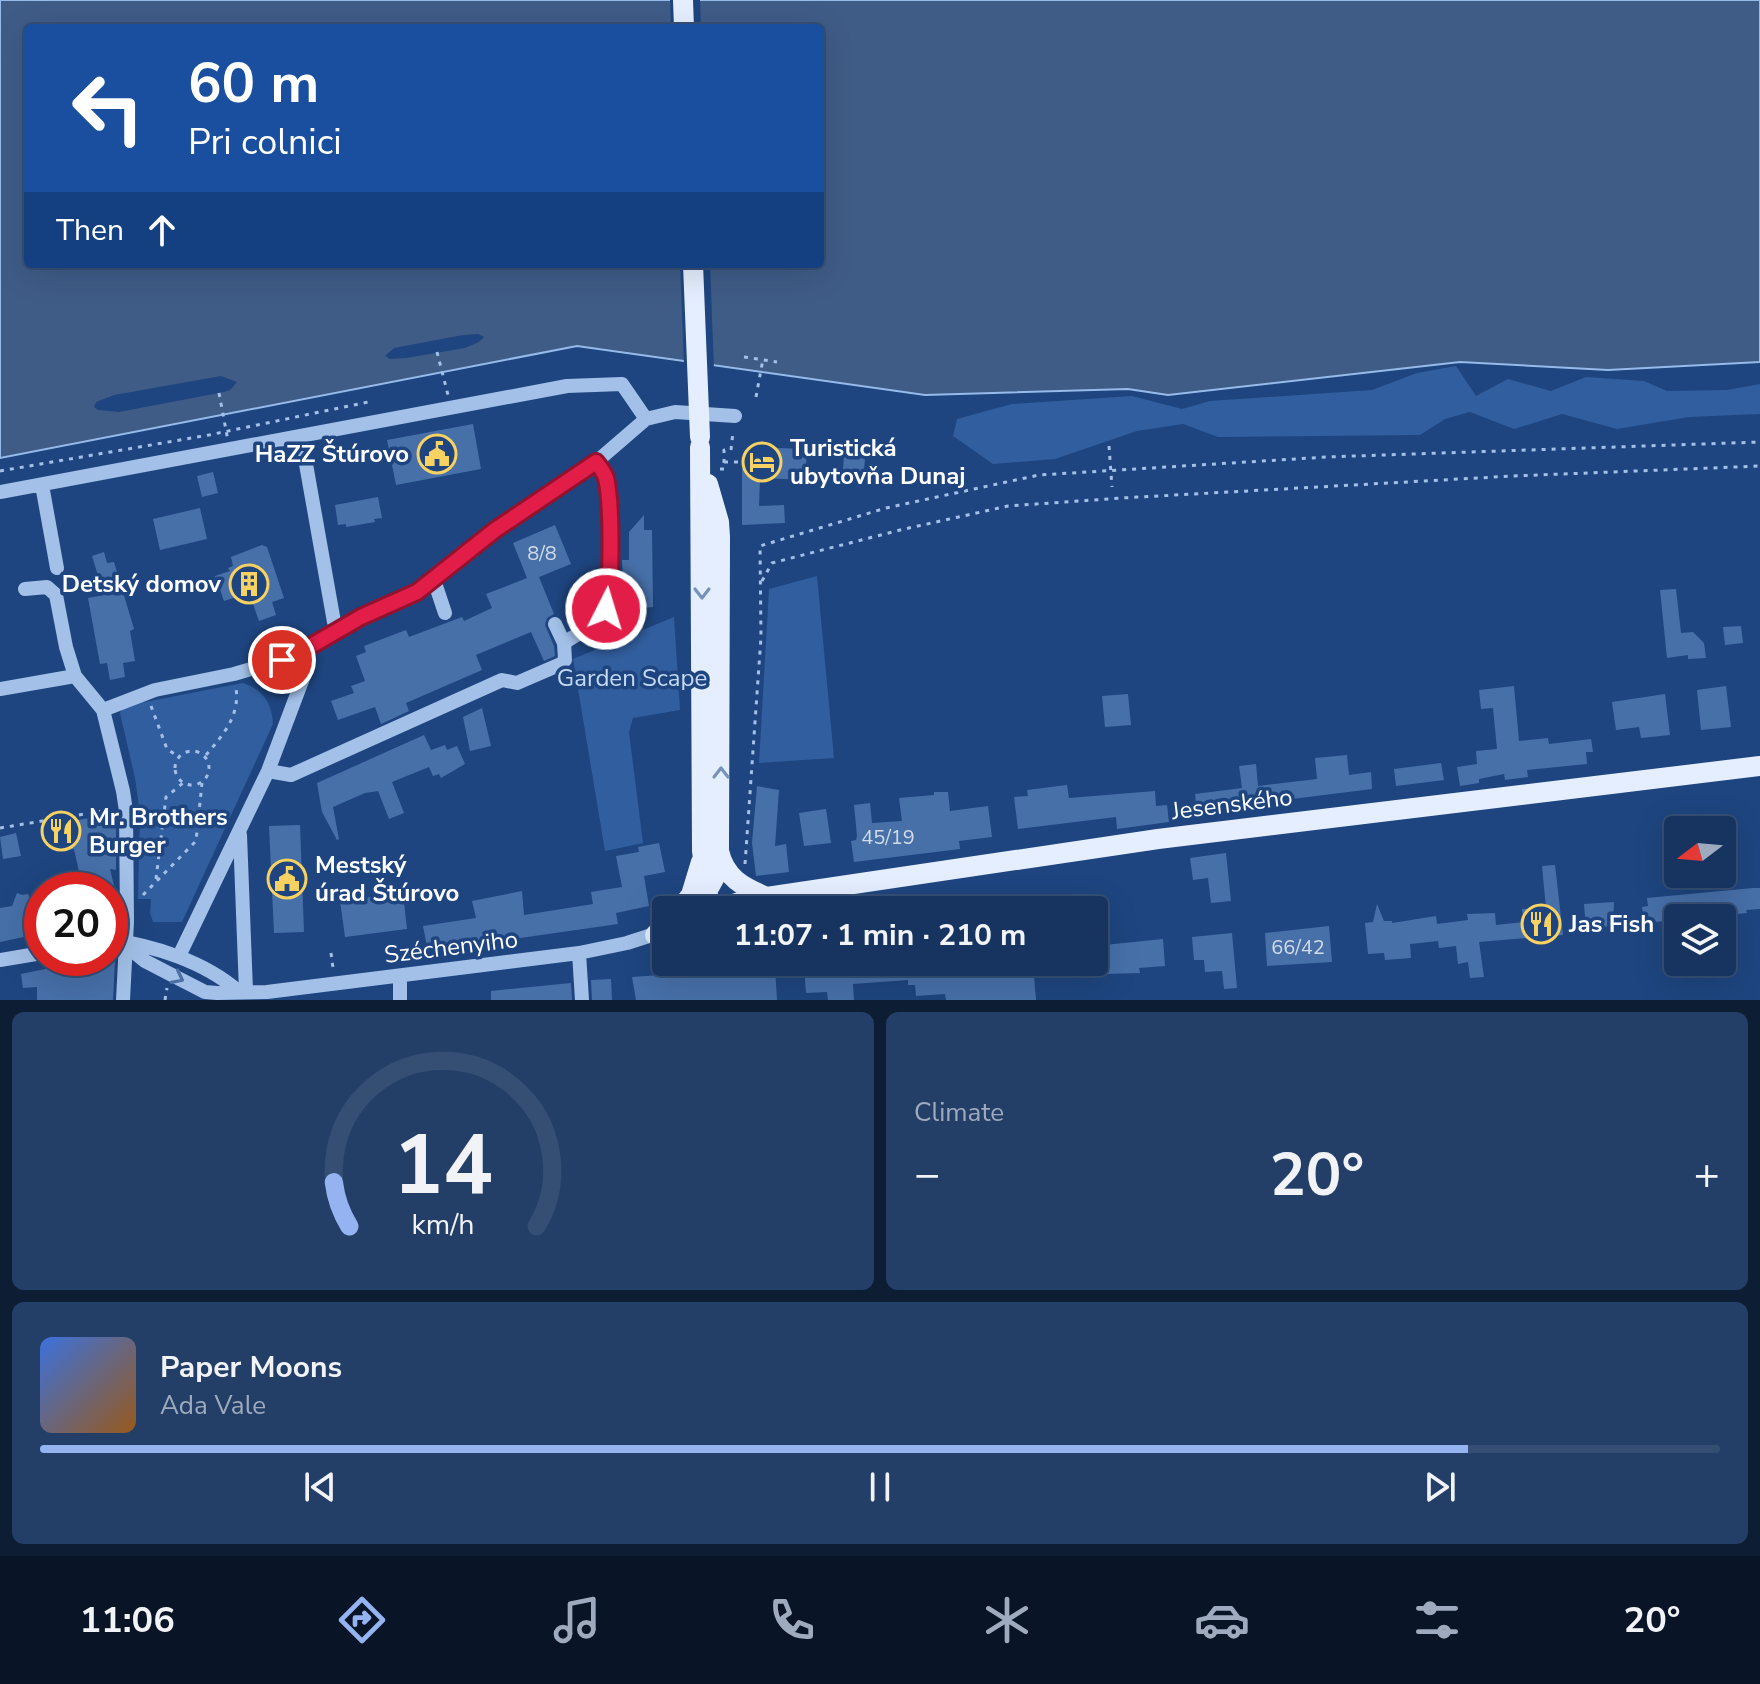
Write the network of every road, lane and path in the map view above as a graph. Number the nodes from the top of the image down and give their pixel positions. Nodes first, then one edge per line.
1 (683, 0) edge
2 (684, 24) edge
3 (693, 268) edge
4 (437, 352) dead end
5 (744, 357) dead end
6 (763, 359) junction
7 (777, 362) dead end
8 (219, 393) dead end
9 (756, 397) dead end
10 (449, 399) dead end
11 (373, 401) dead end
12 (735, 416) joint
13 (646, 419) junction
14 (301, 436) junction
15 (228, 441) dead end
16 (1760, 442) edge
17 (1109, 446) dead end
18 (596, 462) junction
19 (724, 462) junction
20 (750, 462) dead end
21 (1760, 466) edge
22 (714, 470) dead end
23 (1110, 470) junction
24 (0, 471) edge
25 (42, 485) junction
26 (1112, 487) dead end
27 (0, 492) edge
28 (57, 568) dead end
29 (434, 580) junction
30 (760, 585) junction
31 (25, 589) dead end
32 (445, 613) dead end
33 (555, 624) dead end
34 (335, 626) junction
35 (564, 643) junction
36 (304, 650) junction
37 (75, 676) junction
38 (236, 684) dead end
39 (0, 689) edge
40 (149, 700) dead end
41 (103, 710) junction
42 (205, 756) junction
43 (179, 757) junction
44 (1760, 766) edge
45 (268, 771) junction
46 (183, 783) junction
47 (202, 783) junction
48 (118, 811) dead end
49 (199, 811) junction
50 (0, 828) edge
51 (240, 831) junction
52 (711, 851) junction
53 (127, 872) edge
54 (745, 874) dead end
55 (156, 882) junction
56 (690, 896) edge
57 (710, 896) edge
58 (765, 896) edge
59 (774, 896) edge
60 (135, 903) dead end
61 (652, 933) edge
62 (128, 944) edge
63 (128, 949) edge
64 (331, 953) dead end
65 (579, 953) junction
66 (180, 954) dead end
67 (24, 956) edge
68 (0, 960) edge
69 (333, 968) dead end
70 (121, 976) edge
71 (400, 976) junction
72 (242, 991) junction
73 (204, 996) edge
74 (123, 1000) edge
75 (400, 1000) edge
76 (582, 1000) edge

1 - 2 main road
3 - 52 main road, bridge
4 - 10 path
5 - 6 path
6 - 7 path
6 - 9 path
8 - 15 path, bridge
11 - 24 path
12 - 13 street
12 - 19 path
13 - 14 street
13 - 18 street
14 - 25 street
14 - 34 street
16 - 23 path
17 - 23 path
18 - 29 street
18 - 35 street
19 - 20 path
19 - 22 path
21 - 30 path
23 - 26 path
23 - 30 path
25 - 27 street
25 - 28 street
29 - 32 street
29 - 34 street
30 - 54 path
31 - 37 street
33 - 35 street
34 - 36 street
35 - 45 street
36 - 41 street
36 - 45 street
37 - 39 street
37 - 41 street
38 - 42 path
40 - 43 path
41 - 53 street
42 - 43 path
42 - 47 path
43 - 46 path
44 - 59 main road, Jesenského
45 - 51 street
46 - 47 path
46 - 55 path
47 - 49 path
48 - 50 path
49 - 51 path
49 - 55 path
51 - 66 street
51 - 72 street
52 - 56 main road
52 - 57 main road
52 - 58 main road
55 - 60 path
61 - 65 street, Széchenyiho
62 - 72 street
63 -> 73 street
64 - 69 path
65 - 71 street, Széchenyiho
65 - 76 street
67 - 68 street
70 - 74 street
71 - 72 street, Széchenyiho
71 - 75 street
72 - 73 street, Széchenyiho

